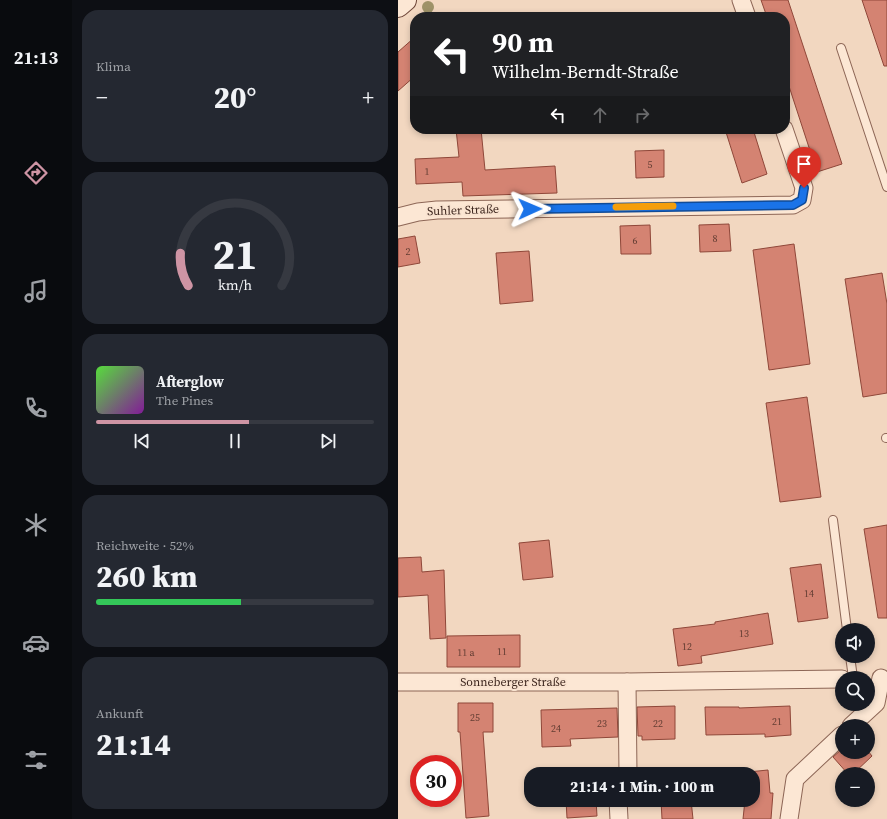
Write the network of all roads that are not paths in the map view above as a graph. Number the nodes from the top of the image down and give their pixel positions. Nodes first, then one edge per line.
1 (405, 0) edge
2 (741, 0) edge
3 (398, 6) edge
4 (745, 12) edge
5 (841, 48) dead end
6 (786, 134) edge
7 (887, 187) edge
8 (398, 216) edge
9 (833, 520) dead end
10 (846, 623) edge
11 (879, 678) edge
12 (835, 679) edge
13 (398, 682) edge
14 (627, 682) junction
15 (859, 719) edge
16 (835, 742) edge
17 (628, 767) edge
18 (618, 807) edge
19 (619, 819) edge
20 (789, 819) edge

1 - 3 street
2 - 4 street
5 - 7 lane
6 - 8 street, Suhler Straße
9 - 10 lane
11 - 15 street
12 - 14 street, Sonneberger Straße
13 - 14 street, Sonneberger Straße
14 - 17 street
16 - 20 street
18 - 19 street

